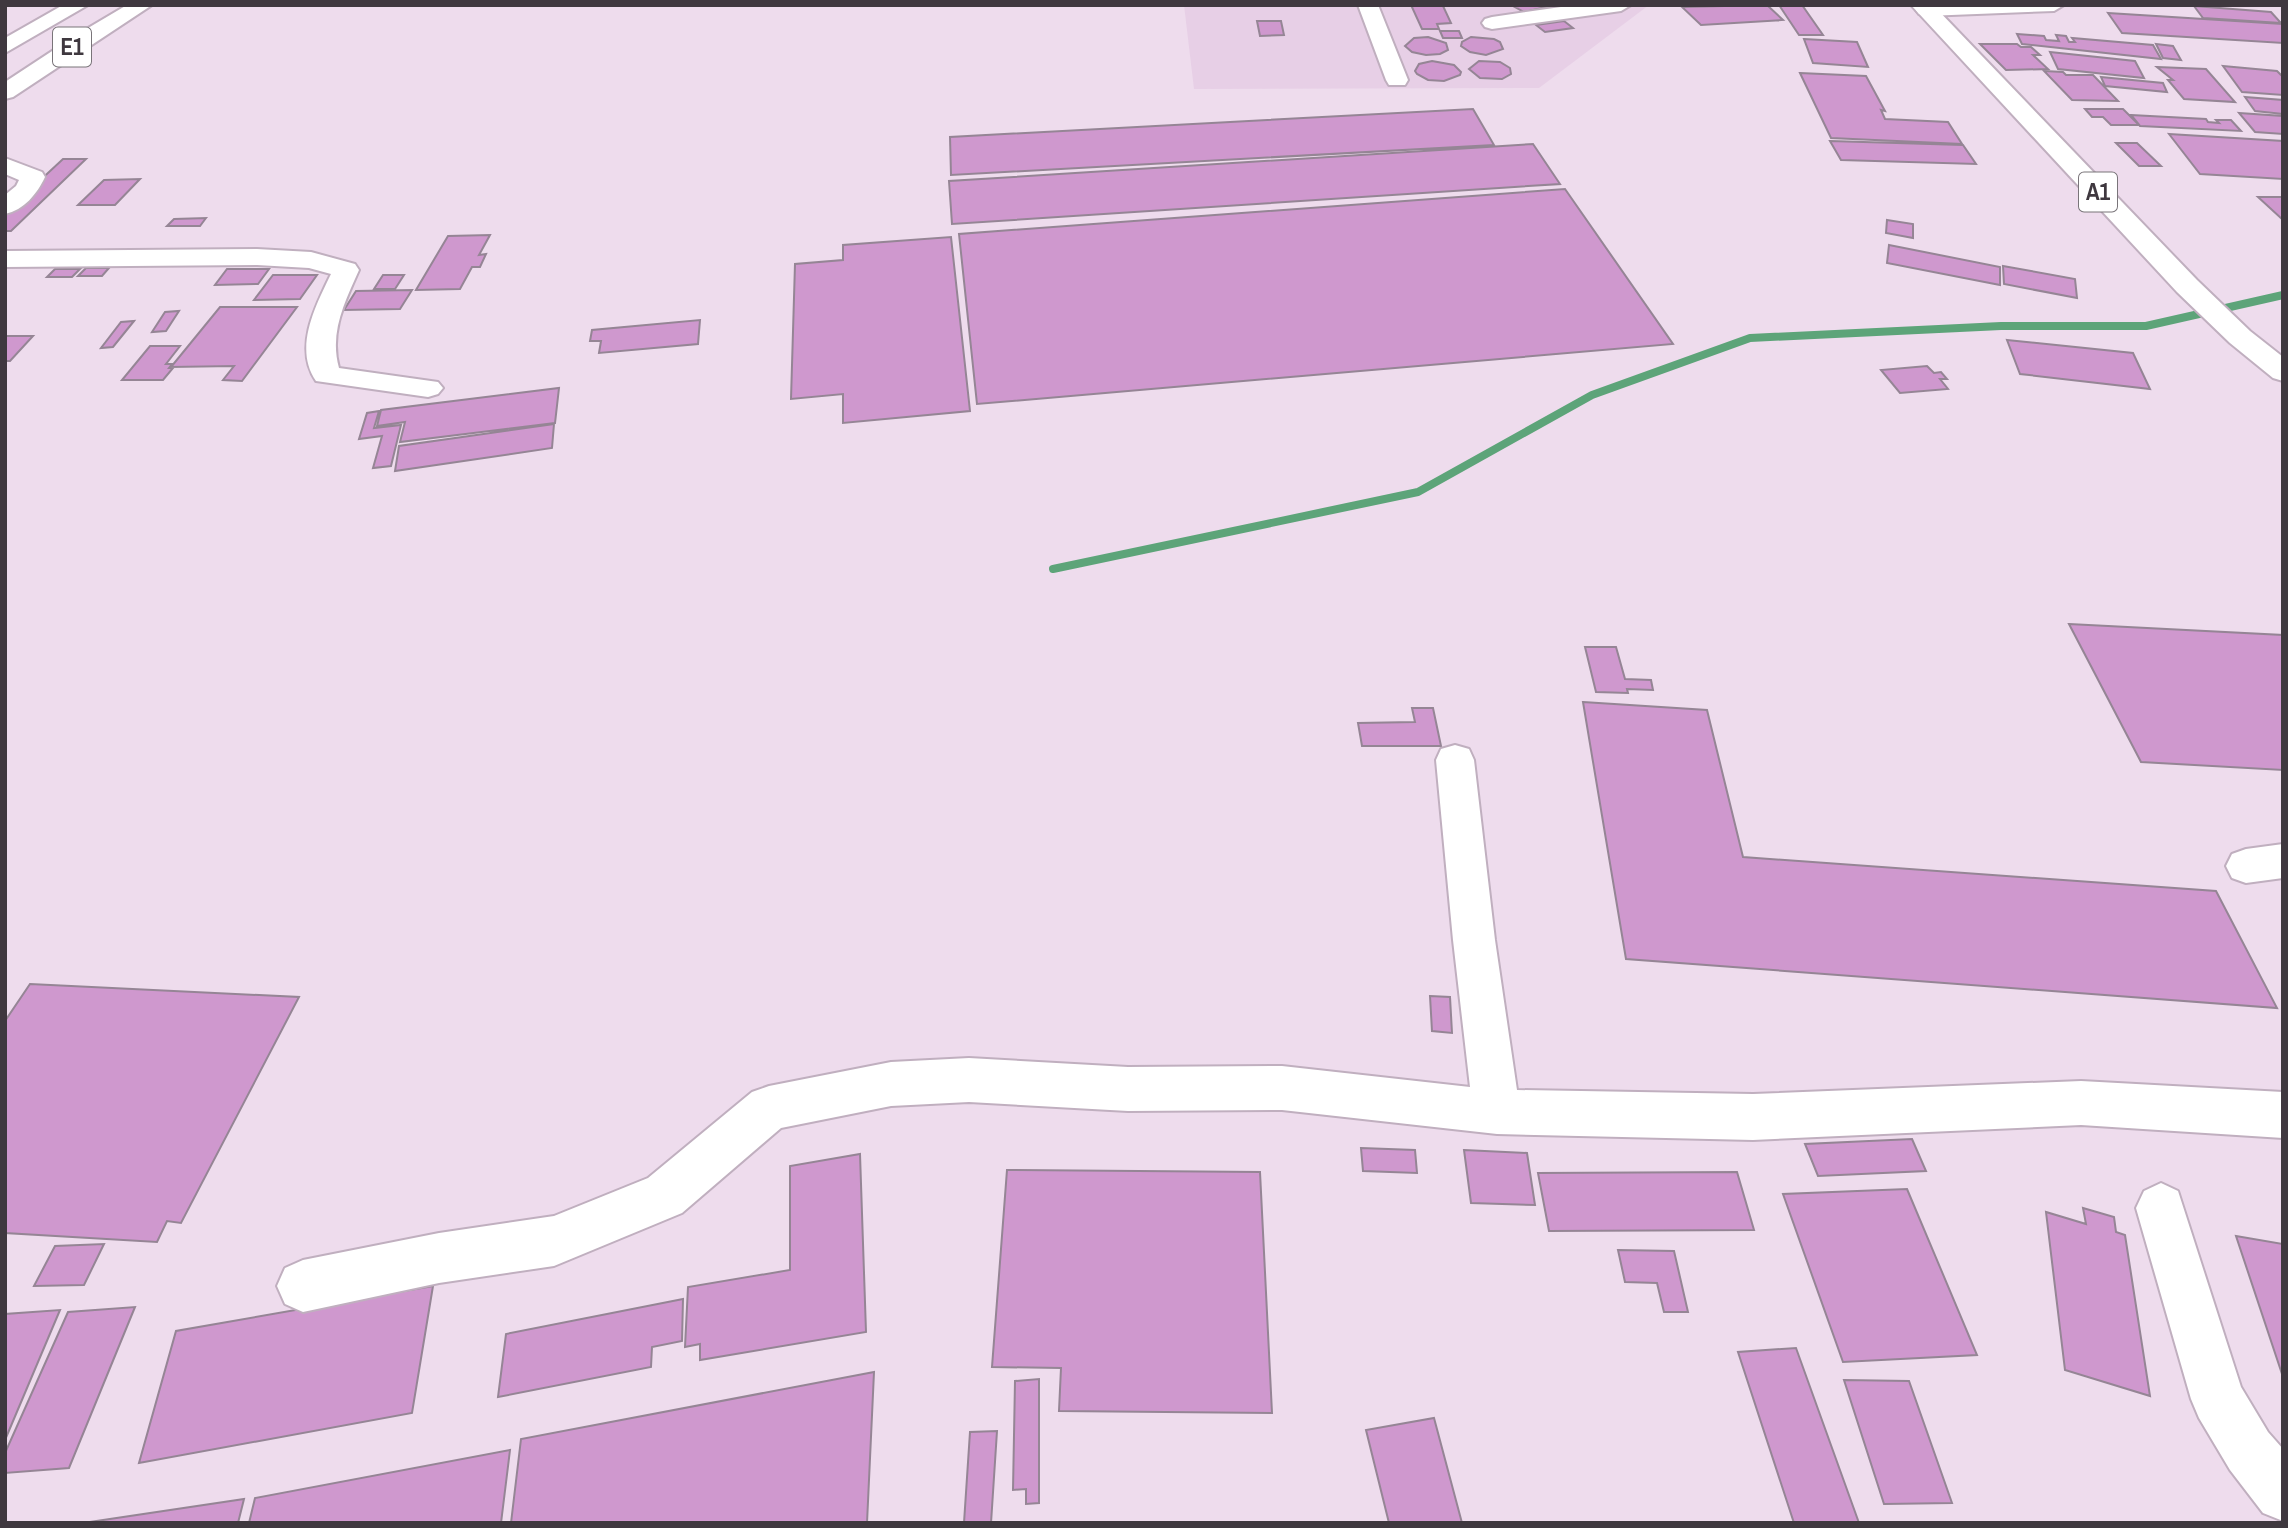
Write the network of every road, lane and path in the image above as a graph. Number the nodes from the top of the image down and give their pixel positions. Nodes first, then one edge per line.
1 (78, 5) edge
2 (142, 5) edge
3 (1368, 5) edge
4 (1621, 5) edge
5 (2054, 5) edge
6 (1923, 8) edge
7 (1492, 23) dead end
8 (5, 47) edge
9 (1396, 80) dead end
10 (5, 92) edge
11 (5, 165) edge
12 (5, 207) edge
13 (10, 264) edge
14 (2283, 372) edge
15 (428, 388) dead end
16 (1455, 760) dead end
17 (1497, 1112) junction
18 (2283, 1115) edge
19 (2161, 1208) dead end
20 (303, 1286) dead end
21 (2283, 1493) edge

1 - 8 main road, E1
2 - 10 main road, E1
3 - 9 main road
4 - 7 main road
5 - 6 main road
6 - 14 main road, A1
11 - 12 main road
13 - 15 main road
16 - 17 main road
17 - 18 main road
17 - 20 main road
19 - 21 main road

